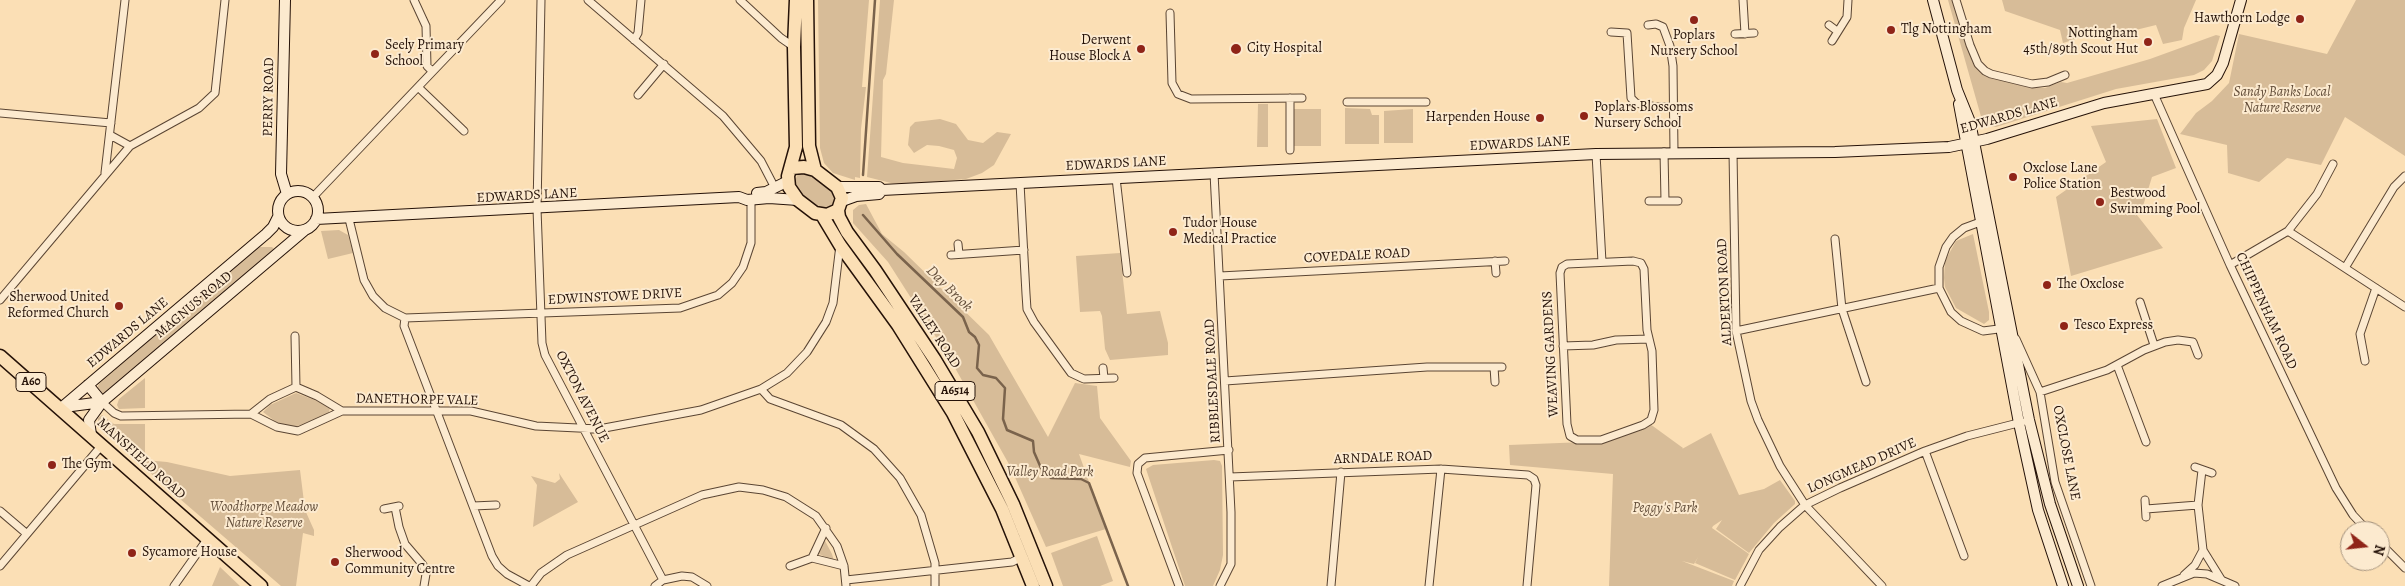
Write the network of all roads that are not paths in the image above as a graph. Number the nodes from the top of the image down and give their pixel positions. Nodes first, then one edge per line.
1 (125, 0) edge
2 (224, 0) edge
3 (285, 0) edge
4 (414, 0) edge
5 (501, 0) edge
6 (541, 0) edge
7 (588, 0) edge
8 (641, 0) edge
9 (740, 0) edge
10 (796, 0) edge
11 (807, 0) edge
12 (1744, 0) edge
13 (1848, 0) edge
14 (1933, 0) edge
15 (1956, 0) edge
16 (2241, 0) edge
17 (1170, 13) dead end
18 (1648, 24) dead end
19 (1829, 25) dead end
20 (1836, 31) junction
21 (1612, 32) dead end
22 (1754, 33) dead end
23 (1735, 34) dead end
24 (1745, 34) junction
25 (634, 40) junction
26 (1832, 41) dead end
27 (794, 47) junction
28 (664, 64) junction
29 (432, 71) junction
30 (2064, 75) dead end
31 (418, 87) junction
32 (2154, 94) junction
33 (638, 95) dead end
34 (1290, 98) junction
35 (1302, 98) dead end
36 (1347, 102) dead end
37 (1378, 102) junction
38 (1426, 102) dead end
39 (1674, 107) junction
40 (1378, 111) dead end
41 (0, 113) edge
42 (111, 123) junction
43 (464, 131) dead end
44 (110, 135) junction
45 (1969, 143) junction
46 (130, 146) junction
47 (1290, 150) dead end
48 (1669, 152) junction
49 (1733, 152) junction
50 (1596, 154) junction
51 (2333, 164) dead end
52 (792, 168) junction
53 (815, 170) junction
54 (1214, 173) junction
55 (105, 174) junction
56 (2405, 176) edge
57 (1116, 178) junction
58 (788, 181) junction
59 (1020, 183) junction
60 (837, 187) junction
61 (775, 188) junction
62 (882, 190) junction
63 (286, 194) junction
64 (313, 197) junction
65 (739, 198) junction
66 (751, 200) junction
67 (798, 200) junction
68 (1649, 201) dead end
69 (1664, 201) junction
70 (1678, 201) dead end
71 (840, 206) junction
72 (537, 209) junction
73 (822, 215) junction
74 (278, 217) junction
75 (1990, 218) junction
76 (316, 219) junction
77 (349, 219) junction
78 (1980, 222) junction
79 (305, 230) junction
80 (2288, 231) junction
81 (1835, 239) dead end
82 (958, 244) dead end
83 (840, 245) junction
84 (1024, 250) junction
85 (1495, 261) junction
86 (1505, 261) dead end
87 (1602, 262) junction
88 (2230, 265) junction
89 (2344, 268) junction
90 (1127, 273) dead end
91 (1496, 274) dead end
92 (1220, 276) junction
93 (1939, 288) junction
94 (2376, 288) junction
95 (0, 300) edge
96 (2140, 302) dead end
97 (2405, 307) edge
98 (1842, 308) junction
99 (540, 313) junction
100 (2009, 315) junction
101 (1998, 317) junction
102 (405, 318) junction
103 (2012, 327) junction
104 (2000, 329) junction
105 (1736, 331) junction
106 (295, 336) dead end
107 (1650, 339) junction
108 (2154, 345) junction
109 (1563, 346) junction
110 (2198, 355) dead end
111 (1, 359) edge
112 (2365, 361) dead end
113 (2117, 366) junction
114 (1103, 368) dead end
115 (1104, 378) junction
116 (1114, 378) dead end
117 (1225, 381) junction
118 (1495, 382) dead end
119 (1866, 382) dead end
120 (88, 385) junction
121 (296, 387) junction
122 (761, 389) junction
123 (2040, 392) junction
124 (102, 402) junction
125 (61, 408) junction
126 (437, 411) junction
127 (342, 412) junction
128 (251, 414) junction
129 (2030, 420) junction
130 (2019, 423) junction
131 (584, 429) junction
132 (91, 435) junction
133 (2146, 442) dead end
134 (102, 445) junction
135 (1229, 450) junction
136 (1925, 451) junction
137 (1441, 469) junction
138 (1341, 472) junction
139 (2212, 472) dead end
140 (1230, 477) junction
141 (2145, 500) dead end
142 (496, 505) dead end
143 (1805, 505) junction
144 (2198, 505) junction
145 (473, 506) junction
146 (384, 509) dead end
147 (0, 512) edge
148 (2359, 521) edge
149 (633, 525) junction
150 (826, 528) junction
151 (27, 534) junction
152 (208, 538) junction
153 (2203, 550) junction
154 (2390, 553) edge
155 (1022, 556) junction
156 (1964, 556) dead end
157 (812, 558) junction
158 (0, 566) edge
159 (790, 566) dead end
160 (844, 566) junction
161 (2405, 568) edge
162 (935, 570) junction
163 (2181, 578) junction
164 (2221, 579) junction
165 (663, 580) junction
166 (846, 583) edge
167 (174, 586) edge
168 (261, 586) edge
169 (424, 586) edge
170 (530, 586) edge
171 (655, 586) edge
172 (707, 586) edge
173 (935, 586) edge
174 (1033, 586) edge
175 (1046, 586) edge
176 (1179, 586) edge
177 (1220, 586) edge
178 (1331, 586) edge
179 (1429, 586) edge
180 (1527, 586) edge
181 (1740, 586) edge
182 (1882, 586) edge
183 (2063, 586) edge
184 (2078, 586) edge
185 (2091, 586) edge
186 (2162, 586) edge
187 (2235, 586) edge

1 - 42 street
2 - 46 street
3 - 63 street, PERRY ROAD
4 - 29 street
5 - 29 street
6 - 72 street, OXTON AVENUE
7 - 25 street
8 - 25 street
9 - 27 street
10 - 27 highway
11 - 53 highway
12 - 24 street
13 - 20 street
14 - 45 street
15 - 30 street
16 - 32 street, EDWARDS LANE
17 - 34 street
18 - 39 street
19 - 20 street
20 - 26 street
21 - 39 street
22 - 24 street
23 - 24 street
25 - 28 street
27 - 52 highway
28 - 33 street
28 - 61 street
29 - 31 street
31 - 43 street
31 - 64 street
32 - 45 street, EDWARDS LANE
32 - 88 street, CHIPPENHAM ROAD
34 - 35 street
34 - 47 street
36 - 37 street
37 - 38 street
37 - 40 street
39 - 48 street
41 - 42 street
42 - 44 street
44 - 46 street
44 - 55 street
45 - 49 street, EDWARDS LANE
45 - 75 street, OXCLOSE LANE
45 - 78 street
46 - 55 street
48 - 49 street, EDWARDS LANE
48 - 50 street, EDWARDS LANE
48 - 69 street
49 - 105 street, ALDERTON ROAD
50 - 54 street, EDWARDS LANE
50 - 87 street
51 - 80 street
52 - 53 highway
52 - 58 highway
53 - 60 highway
54 - 57 street, EDWARDS LANE
54 - 92 street, RIBBLESDALE ROAD
55 - 95 street
56 - 89 street
57 - 59 street, EDWARDS LANE
57 - 90 street
58 - 61 street, EDWARDS LANE
58 - 67 highway
59 - 62 street, EDWARDS LANE
59 - 84 street
60 - 62 street, EDWARDS LANE
60 - 71 highway, A6514
61 - 65 street, EDWARDS LANE
62 - 71 street, EDWARDS LANE
63 - 64 street
63 - 74 street
64 - 76 street
65 - 66 street, EDWARDS LANE
65 - 72 street, EDWARDS LANE
66 - 67 street, EDWARDS LANE
66 - 99 street, EDWINSTOWE DRIVE
67 - 73 highway, A6514
68 - 69 street
69 - 70 street
71 - 73 highway
71 - 175 highway, VALLEY ROAD / A6514
72 - 77 street, EDWARDS LANE
72 - 99 street, OXTON AVENUE
73 - 83 highway, VALLEY ROAD / A6514
74 - 79 street
74 - 120 street, EDWARDS LANE
75 - 78 street
75 - 100 street, OXCLOSE LANE
76 - 77 street, EDWARDS LANE
76 - 79 street
77 - 102 street
78 - 93 street
78 - 101 street
79 - 124 street, MAGNUS ROAD
80 - 88 street
80 - 89 street
81 - 98 street
82 - 84 street
83 - 122 street, DANETHORPE VALE
83 - 155 highway, VALLEY ROAD / A6514
84 - 115 street
85 - 86 street, COVEDALE ROAD
85 - 91 street
85 - 92 street, COVEDALE ROAD
87 - 107 street, WEAVING GARDENS
87 - 109 street, WEAVING GARDENS
88 - 148 street, CHIPPENHAM ROAD
89 - 94 street
92 - 117 street, RIBBLESDALE ROAD
93 - 98 street
93 - 104 street
94 - 97 street
94 - 112 street
96 - 108 street
98 - 105 street
98 - 119 street
99 - 102 street, EDWINSTOWE DRIVE
99 - 131 street, OXTON AVENUE
100 - 101 street
100 - 103 street, OXCLOSE LANE
101 - 104 street
102 - 126 street
103 - 104 street
103 - 123 street, OXCLOSE LANE
103 - 129 street, OXCLOSE LANE
104 - 130 street
105 - 143 street, ALDERTON ROAD
106 - 121 street
107 - 109 street
107 - 109 street, WEAVING GARDENS
108 - 110 street
108 - 113 street
111 - 125 highway, MANSFIELD ROAD / A60
113 - 123 street
113 - 133 street
114 - 115 street
115 - 116 street
117 - 118 street
117 - 135 street, RIBBLESDALE ROAD
120 - 124 street
120 - 125 street, EDWARDS LANE
121 - 127 street, DANETHORPE VALE
121 - 128 street
122 - 131 street, DANETHORPE VALE
122 - 162 street
123 - 185 street, OXCLOSE LANE
124 - 125 street
124 - 128 street, DANETHORPE VALE
124 - 132 street, MAGNUS ROAD
125 - 132 highway, MANSFIELD ROAD / A60
126 - 127 street, DANETHORPE VALE
126 - 131 street, DANETHORPE VALE
126 - 145 street
127 - 128 street, DANETHORPE VALE
129 - 130 street, LONGMEAD DRIVE
129 - 184 street, OXCLOSE LANE
130 - 136 street, LONGMEAD DRIVE
130 - 183 street
131 - 149 street, OXTON AVENUE
132 - 134 highway, MANSFIELD ROAD / A60
134 - 151 street
134 - 152 highway, MANSFIELD ROAD / A60
135 - 140 street, RIBBLESDALE ROAD
135 - 176 street
136 - 143 street, LONGMEAD DRIVE
136 - 156 street
137 - 138 street, ARNDALE ROAD
137 - 179 street
137 - 180 street, ARNDALE ROAD
138 - 140 street, ARNDALE ROAD
138 - 178 street
139 - 144 street
140 - 177 street, RIBBLESDALE ROAD
141 - 144 street
142 - 145 street
143 - 181 street, LONGMEAD DRIVE
143 - 182 street, ALDERTON ROAD
144 - 153 street
145 - 170 street
146 - 169 street
147 - 151 street
149 - 150 street
149 - 165 street, OXTON AVENUE
149 - 170 street
150 - 157 street
150 - 160 street
151 - 158 street
152 - 167 street
152 - 168 highway, MANSFIELD ROAD / A60
153 - 163 street
153 - 164 street
154 - 161 street
155 - 162 street
155 - 174 highway, VALLEY ROAD / A6514
157 - 159 street
157 - 160 street
160 - 166 street
162 - 166 street
162 - 173 street
163 - 164 street
163 - 186 street
164 - 187 street
165 - 171 street
165 - 172 street

